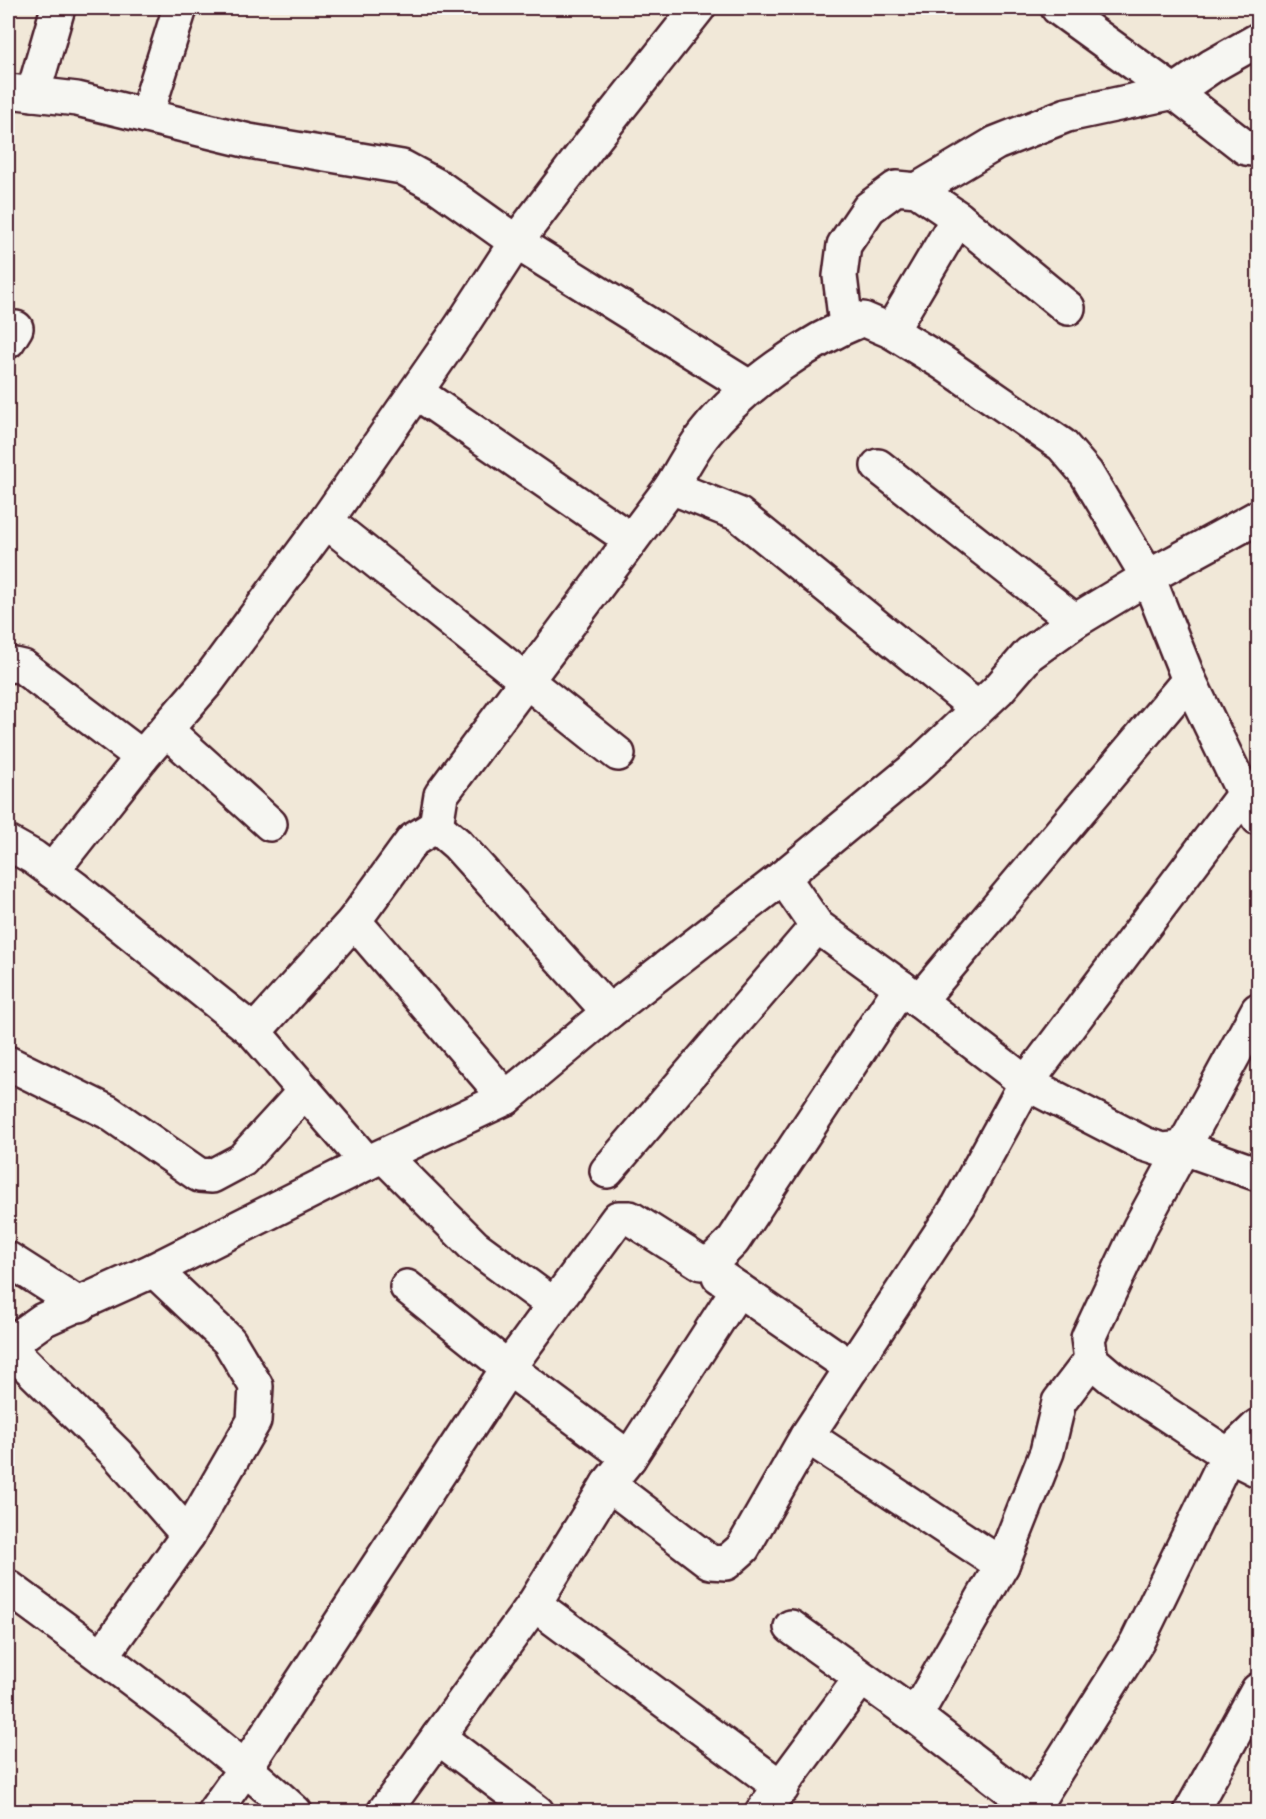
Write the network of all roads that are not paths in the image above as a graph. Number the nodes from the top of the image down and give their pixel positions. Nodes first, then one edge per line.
1 (58, 8) edge
2 (180, 8) edge
3 (698, 8) edge
4 (1059, 8) edge
5 (1258, 40) edge
6 (20, 92) edge
7 (1174, 92) junction
8 (146, 116) junction
9 (1258, 150) edge
10 (917, 190) junction
11 (958, 218) junction
12 (516, 242) junction
13 (1068, 308) dead end
14 (846, 325) junction
15 (891, 331) junction
16 (749, 387) junction
17 (416, 392) junction
18 (878, 466) dead end
19 (671, 487) junction
20 (1258, 517) edge
21 (326, 521) junction
22 (631, 540) junction
23 (1148, 577) junction
24 (1075, 621) junction
25 (8, 666) edge
26 (1189, 680) junction
27 (526, 681) junction
28 (977, 708) junction
29 (166, 730) junction
30 (618, 754) dead end
31 (142, 757) junction
32 (1251, 806) edge
33 (270, 824) dead end
34 (436, 826) junction
35 (8, 843) edge
36 (52, 871) junction
37 (783, 877) junction
38 (354, 921) junction
39 (817, 926) junction
40 (910, 994) junction
41 (1258, 1010) edge
42 (609, 1012) junction
43 (254, 1032) junction
44 (8, 1063) edge
45 (1026, 1083) junction
46 (305, 1091) junction
47 (507, 1098) junction
48 (1184, 1148) junction
49 (376, 1160) junction
50 (607, 1171) dead end
51 (1258, 1174) edge
52 (8, 1259) edge
53 (700, 1263) junction
54 (154, 1270) junction
55 (407, 1287) dead end
56 (738, 1289) junction
57 (80, 1305) junction
58 (554, 1305) junction
59 (8, 1346) edge
60 (1091, 1360) junction
61 (508, 1368) junction
62 (852, 1368) junction
63 (1258, 1426) edge
64 (807, 1436) junction
65 (1228, 1455) junction
66 (630, 1458) junction
67 (1258, 1470) edge
68 (608, 1484) junction
69 (188, 1534) junction
70 (1002, 1565) junction
71 (8, 1587) edge
72 (534, 1604) junction
73 (791, 1627) dead end
74 (102, 1656) junction
75 (861, 1678) junction
76 (1258, 1690) edge
77 (915, 1716) junction
78 (438, 1737) junction
79 (246, 1767) junction
80 (772, 1800) edge
81 (1032, 1809) edge
82 (214, 1812) edge
83 (295, 1812) edge
84 (384, 1812) edge
85 (537, 1812) edge
86 (1191, 1812) edge

1 - 6 street
2 - 8 street
3 - 12 street
4 - 7 street
5 - 7 street
6 - 8 street
7 - 9 street
7 - 10 street
8 - 12 street
10 - 11 street
10 - 14 street
11 - 13 street
11 - 15 street
12 - 16 street
12 - 17 street
14 - 15 street
14 - 16 street
15 - 23 street
16 - 19 street
17 - 21 street
17 - 22 street
18 - 24 street
19 - 22 street
19 - 28 street
20 - 23 street
21 - 27 street
21 - 29 street
22 - 27 street
23 - 24 street
23 - 26 street
24 - 28 street
25 - 31 street
26 - 32 street
26 - 40 street
27 - 30 street
27 - 34 street
28 - 37 street
29 - 31 street
29 - 33 street
31 - 36 street
32 - 45 street
34 - 38 street
34 - 42 street
35 - 36 street
36 - 43 street
37 - 39 street
37 - 42 street
38 - 43 street
38 - 47 street
39 - 40 street
39 - 50 street
40 - 45 street
40 - 53 street
41 - 48 street
42 - 47 street
43 - 46 street
44 - 46 street
45 - 48 street
45 - 62 street
46 - 49 street
47 - 49 street
48 - 51 street
48 - 60 street
49 - 54 street
49 - 58 street
52 - 57 street
53 - 56 street
53 - 58 street
54 - 57 street
54 - 69 street
55 - 61 street
56 - 62 street
56 - 66 street
57 - 59 street
58 - 61 street
59 - 69 street
60 - 65 street
60 - 70 street
61 - 66 street
61 - 79 street
62 - 64 street
63 - 65 street
64 - 68 street
64 - 70 street
65 - 67 street
65 - 81 street
66 - 68 street
68 - 72 street
69 - 74 street
70 - 77 street
71 - 74 street
72 - 78 street
72 - 80 street
73 - 75 street
74 - 79 street
75 - 77 street
75 - 80 street
76 - 86 street
77 - 81 street
78 - 84 street
78 - 85 street
79 - 82 street
79 - 83 street

